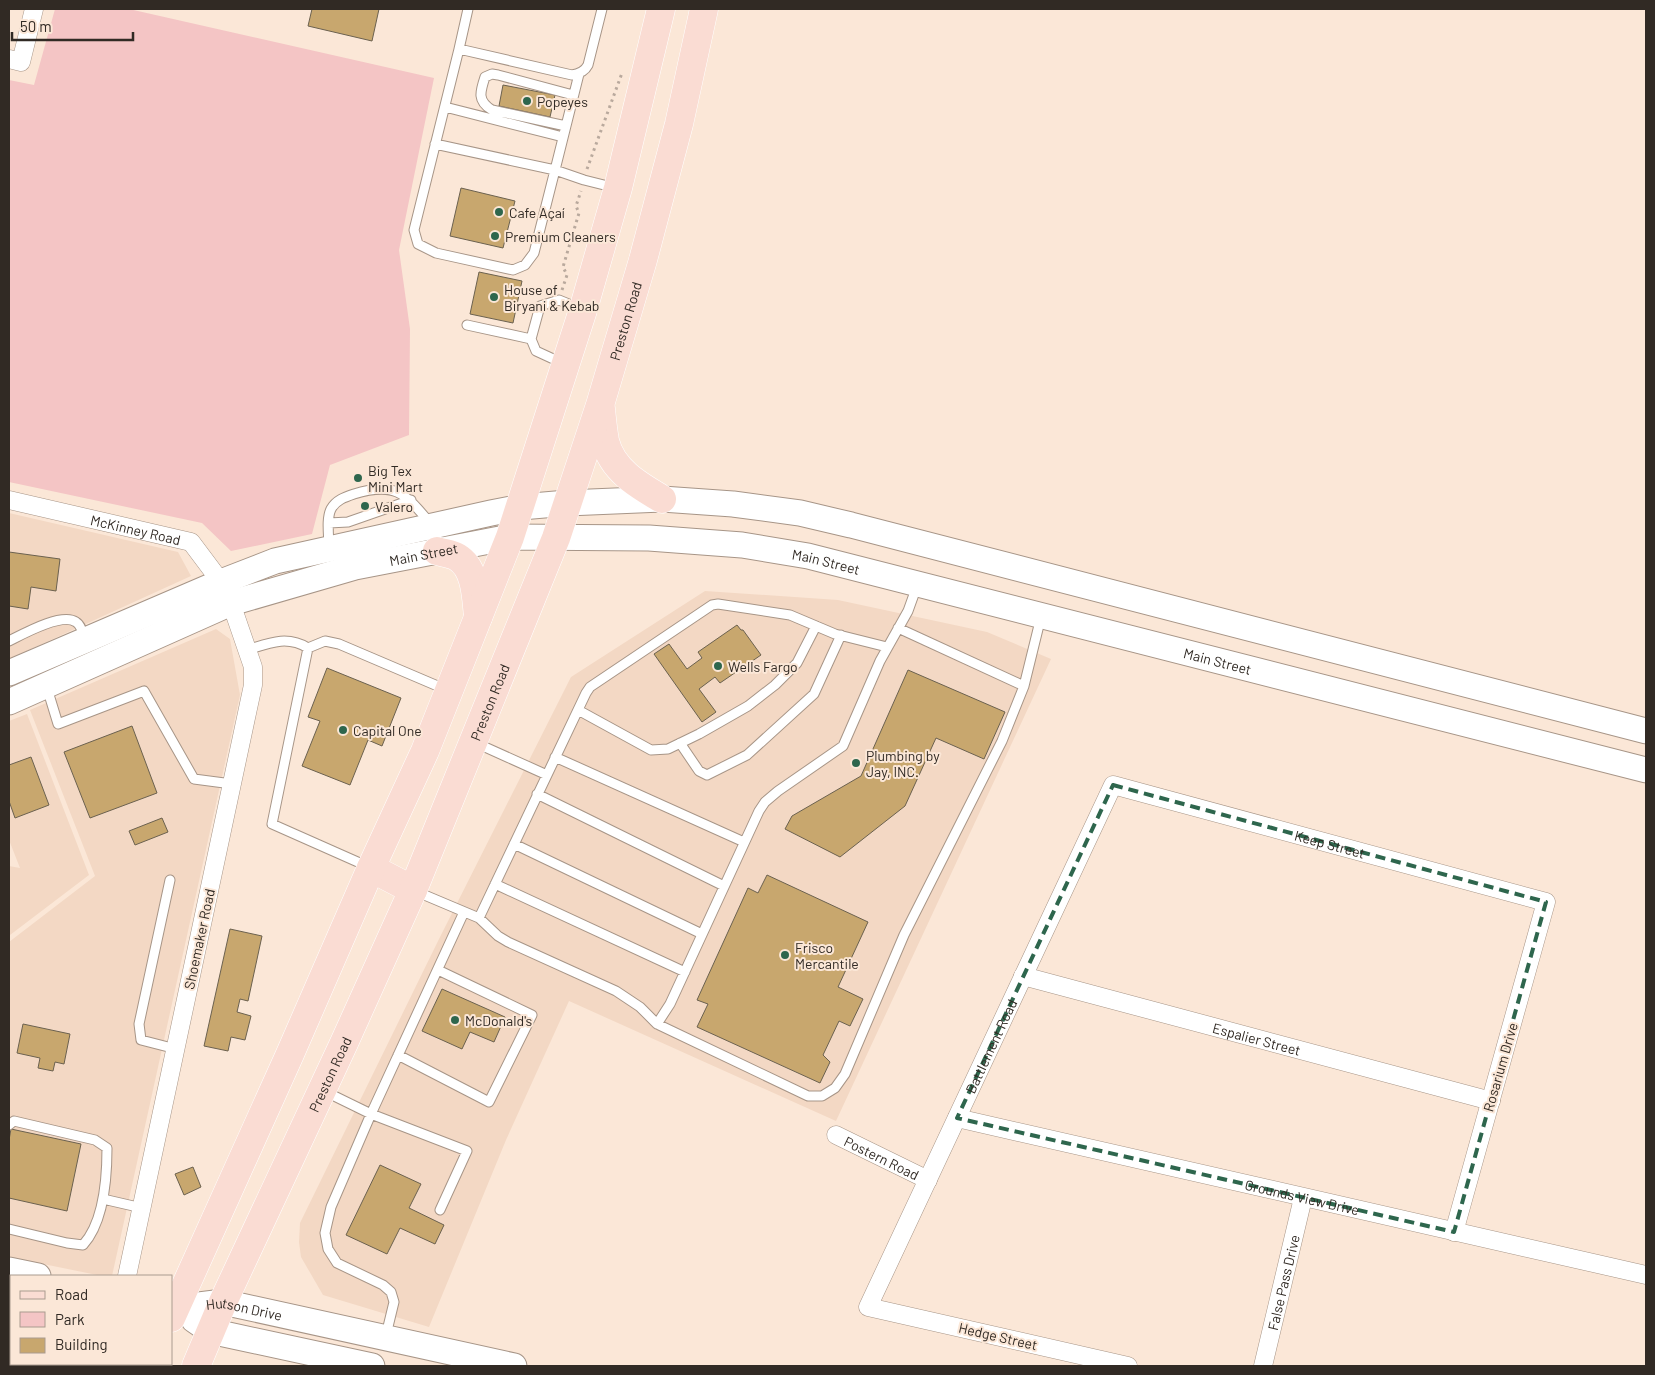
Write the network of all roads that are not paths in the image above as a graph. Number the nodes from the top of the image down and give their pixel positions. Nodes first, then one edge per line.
1 (34, 9) edge
2 (468, 9) edge
3 (602, 9) edge
4 (661, 9) edge
5 (700, 10) edge
6 (459, 49) junction
7 (15, 60) edge
8 (578, 74) junction
9 (573, 94) junction
10 (445, 107) junction
11 (566, 126) junction
12 (563, 137) junction
13 (435, 144) junction
14 (555, 170) junction
15 (618, 188) junction
16 (571, 305) junction
17 (467, 325) dead end
18 (531, 339) junction
19 (566, 364) junction
20 (600, 405) junction
21 (662, 499) junction
22 (9, 500) edge
23 (410, 500) junction
24 (567, 503) junction
25 (521, 507) junction
26 (329, 523) junction
27 (432, 525) junction
28 (510, 537) junction
29 (556, 538) junction
30 (329, 549) junction
31 (438, 551) junction
32 (1052, 577) junction
33 (918, 583) junction
34 (226, 592) junction
35 (1042, 615) junction
36 (478, 619) junction
37 (816, 626) junction
38 (898, 628) junction
39 (841, 635) junction
40 (85, 639) junction
41 (9, 641) edge
42 (887, 647) junction
43 (308, 648) junction
44 (247, 650) junction
45 (9, 672) edge
46 (46, 685) junction
47 (1024, 686) junction
48 (449, 691) junction
49 (9, 702) edge
50 (578, 710) junction
51 (1646, 731) edge
52 (474, 742) junction
53 (680, 743) junction
54 (555, 757) junction
55 (1646, 770) edge
56 (547, 774) junction
57 (232, 784) junction
58 (1113, 785) joint
59 (537, 794) junction
60 (744, 842) junction
61 (514, 844) junction
62 (371, 868) junction
63 (170, 880) dead end
64 (494, 884) junction
65 (724, 886) junction
66 (413, 890) junction
67 (1546, 902) joint
68 (464, 912) junction
69 (478, 918) junction
70 (702, 934) junction
71 (438, 970) junction
72 (685, 972) junction
73 (1024, 976) junction
74 (657, 1024) junction
75 (176, 1049) junction
76 (398, 1055) junction
77 (322, 1090) junction
78 (1491, 1101) junction
79 (371, 1114) junction
80 (957, 1118) junction
81 (9, 1125) edge
82 (836, 1135) dead end
83 (928, 1180) junction
84 (1303, 1198) junction
85 (103, 1199) junction
86 (142, 1208) junction
87 (440, 1210) dead end
88 (9, 1230) edge
89 (1454, 1232) junction
90 (9, 1270) edge
91 (33, 1275) edge
92 (128, 1275) edge
93 (1646, 1275) edge
94 (223, 1302) junction
95 (868, 1307) joint
96 (173, 1311) edge
97 (210, 1331) junction
98 (386, 1338) junction
99 (196, 1366) edge
100 (372, 1366) edge
101 (514, 1366) edge
102 (1128, 1366) edge
103 (1263, 1366) edge

1 - 7 street
2 - 6 lane
3 - 8 lane
4 - 15 main road
5 - 20 main road, Preston Road
6 - 8 lane
6 - 10 lane
8 - 9 lane
9 - 11 lane
9 - 11 lane
10 - 12 lane
10 - 13 lane
11 - 12 lane
12 - 14 lane
13 - 14 lane
13 - 14 lane
14 - 15 lane
15 - 16 main road
16 - 18 lane
16 - 19 main road
17 - 18 lane
18 - 19 lane
19 - 25 main road
20 - 21 main road
20 - 24 main road, Preston Road
21 - 24 main road, Main Street
21 - 32 main road, Main Street
22 - 34 street, McKinney Road
23 - 26 lane
23 - 26 lane
23 - 27 lane
24 - 25 main road, Main Street
24 - 29 main road, Preston Road
25 - 27 main road, Main Street
25 - 28 main road
26 - 30 lane
27 - 30 main road, Main Street
28 - 29 main road, Main Street
28 - 31 main road, Main Street
28 - 36 main road
29 - 33 main road, Main Street
29 - 52 main road, Preston Road
30 - 34 main road, Main Street
31 - 34 main road, Main Street
31 - 36 main road
32 - 35 main road
32 - 51 main road, Main Street
33 - 35 main road, Main Street
33 - 38 lane
34 - 40 main road, Main Street
34 - 44 street, Shoemaker Road
34 - 46 main road, Main Street
35 - 47 lane
35 - 55 main road, Main Street
36 - 48 main road
37 - 39 lane
37 - 50 lane
37 - 53 lane
38 - 42 lane
38 - 47 lane
39 - 42 lane
39 - 53 lane
40 - 41 lane
40 - 45 main road, Main Street
42 - 60 lane
43 - 44 lane
43 - 48 lane
43 - 62 lane
44 - 57 street, Shoemaker Road
46 - 49 main road, Main Street
46 - 57 lane
47 - 74 lane
48 - 62 main road
50 - 53 lane
50 - 54 lane
52 - 56 lane
52 - 66 main road, Preston Road
54 - 56 lane
54 - 60 lane
56 - 59 lane
57 - 75 street, Shoemaker Road
58 - 67 street, Keep Street
58 - 73 street, Battlement Road
59 - 61 lane
59 - 65 lane
60 - 65 lane
61 - 64 lane
61 - 70 lane
62 - 66 main road
62 - 96 main road
63 - 75 lane
64 - 69 lane
64 - 72 lane
65 - 70 lane
66 - 68 lane
66 - 77 main road, Preston Road
67 - 78 street, Rosarium Drive
68 - 69 lane
68 - 71 lane
69 - 74 lane
70 - 72 lane
71 - 76 lane
71 - 76 lane
72 - 74 lane
73 - 78 street, Espalier Street
73 - 80 street, Battlement Road
75 - 86 street, Shoemaker Road
76 - 79 lane
77 - 79 lane
77 - 94 main road, Preston Road
78 - 89 street, Rosarium Drive
79 - 87 lane
79 - 98 lane
80 - 83 street, Battlement Road
80 - 84 street, Grounds View Drive
81 - 85 lane
82 - 83 street, Postern Road
83 - 95 street, Battlement Road
84 - 89 street, Grounds View Drive
84 - 103 street, False Pass Drive
85 - 86 lane
85 - 88 lane
86 - 92 street, Shoemaker Road
89 - 93 street, Grounds View Drive
90 - 91 main road
94 - 96 main road, Hutson Drive
94 - 97 main road, Preston Road
94 - 98 main road, Hutson Drive
95 - 102 street, Hedge Street
96 - 97 main road, Hutson Drive
97 - 99 main road, Preston Road
97 - 100 main road, Hutson Drive
98 - 101 main road, Hutson Drive

